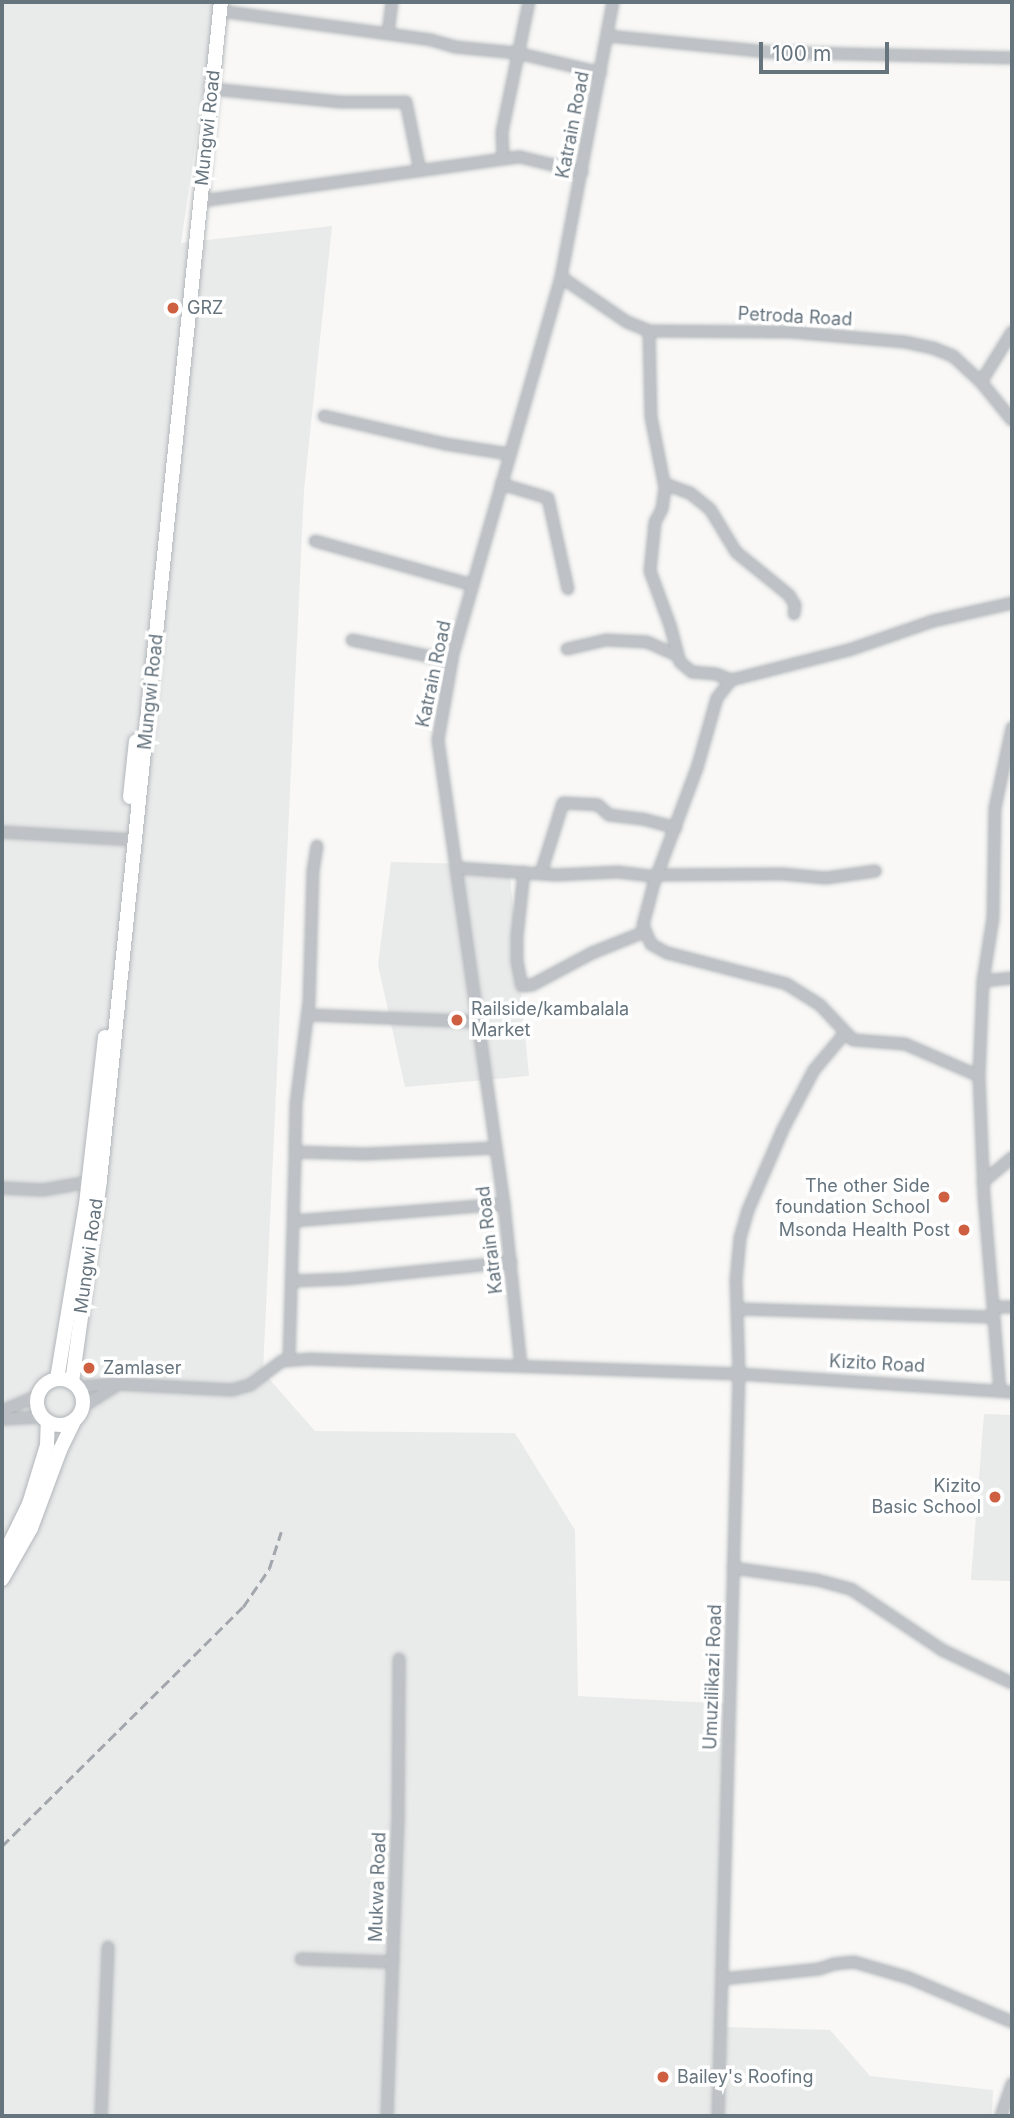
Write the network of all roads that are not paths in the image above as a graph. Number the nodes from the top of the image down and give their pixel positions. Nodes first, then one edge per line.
1 (392, 2) edge
2 (529, 2) edge
3 (613, 2) edge
4 (219, 5) edge
5 (388, 34) junction
6 (608, 36) junction
7 (517, 53) junction
8 (1012, 58) edge
9 (601, 73) junction
10 (212, 89) junction
11 (503, 159) junction
12 (420, 171) junction
13 (582, 172) junction
14 (201, 201) junction
15 (561, 277) junction
16 (649, 331) junction
17 (1012, 332) edge
18 (981, 382) junction
19 (324, 416) dead end
20 (1012, 420) edge
21 (509, 454) junction
22 (502, 484) junction
23 (665, 484) junction
24 (316, 541) dead end
25 (473, 585) junction
26 (568, 589) dead end
27 (1012, 603) edge
28 (794, 614) dead end
29 (352, 640) dead end
30 (567, 649) dead end
31 (676, 655) junction
32 (452, 661) junction
33 (731, 680) junction
34 (1012, 728) edge
35 (1010, 747) edge
36 (676, 828) junction
37 (2, 832) edge
38 (130, 839) junction
39 (317, 846) dead end
40 (458, 867) junction
41 (524, 872) junction
42 (876, 872) dead end
43 (541, 873) junction
44 (657, 876) junction
45 (644, 932) junction
46 (1012, 978) edge
47 (983, 981) junction
48 (308, 1015) junction
49 (479, 1022) junction
50 (845, 1033) junction
51 (979, 1076) junction
52 (496, 1148) junction
53 (295, 1152) junction
54 (1012, 1158) edge
55 (89, 1182) junction
56 (983, 1182) junction
57 (2, 1188) edge
58 (504, 1204) junction
59 (294, 1221) junction
60 (511, 1262) junction
61 (292, 1281) junction
62 (1012, 1307) edge
63 (737, 1309) junction
64 (993, 1312) junction
65 (289, 1360) junction
66 (521, 1366) junction
67 (739, 1374) junction
68 (57, 1378) junction
69 (75, 1384) junction
70 (118, 1384) junction
71 (1000, 1391) junction
72 (1012, 1392) edge
73 (37, 1396) junction
74 (2, 1412) edge
75 (79, 1413) junction
76 (2, 1419) edge
77 (45, 1420) junction
78 (2, 1559) edge
79 (733, 1568) junction
80 (2, 1579) edge
81 (399, 1659) dead end
82 (1012, 1683) edge
83 (108, 1947) dead end
84 (301, 1959) dead end
85 (393, 1962) junction
86 (722, 1979) junction
87 (1012, 2022) edge
88 (1012, 2084) edge
89 (102, 2116) edge
90 (387, 2116) edge
91 (718, 2116) edge
92 (1001, 2116) edge

1 - 5 street
2 - 7 street
3 - 6 street, Katrain Road
4 - 5 street
4 - 10 main road, Mungwi Road
4 - 38 main road, Mungwi Road
5 - 7 street
6 - 8 street
6 - 9 street, Katrain Road
7 - 9 street
7 - 11 street
9 - 13 street, Katrain Road
10 - 12 street
10 - 14 main road, Mungwi Road
11 - 12 street
11 - 13 street
12 - 14 street
13 - 15 street, Katrain Road
14 - 38 main road, Mungwi Road
15 - 16 street, Petroda Road
15 - 21 street, Katrain Road
16 - 18 street, Petroda Road
16 - 23 street
17 - 18 street
18 - 20 street, Petroda Road
19 - 21 street
21 - 22 street, Katrain Road
22 - 25 street, Katrain Road
22 - 26 street
23 - 28 street
23 - 31 street
24 - 25 street
25 - 32 street, Katrain Road
27 - 33 street
29 - 32 street
30 - 31 street
31 - 33 street
32 - 40 street, Katrain Road
33 - 36 street
34 - 35 street
35 - 47 street
36 - 43 street
36 - 44 street
37 - 38 street
38 - 55 main road, Mungwi Road
38 - 69 main road, Mungwi Road
39 - 48 street
40 - 41 street
40 - 49 street, Katrain Road
41 - 43 street
41 - 45 street
42 - 44 street
43 - 44 street
44 - 45 street
45 - 50 street
46 - 47 street
47 - 51 street
48 - 49 street
48 - 53 street
49 - 52 street, Katrain Road
50 - 51 street
50 - 63 street, Umuzilikazi Road
51 - 56 street
52 - 53 street
52 - 58 street, Katrain Road
53 - 59 street
54 - 56 street
55 - 57 street
55 - 68 main road, Mungwi Road
56 - 64 street
58 - 59 street
58 - 60 street, Katrain Road
59 - 61 street
60 - 61 street
60 - 66 street, Katrain Road
61 - 65 street
62 - 64 street
63 - 64 street
63 - 67 street, Umuzilikazi Road
64 - 71 street
65 - 66 street, Kizito Road
65 - 70 street
66 - 67 street, Kizito Road
67 - 71 street, Kizito Road
67 - 79 street, Umuzilikazi Road
68 - 69 main road
68 - 73 main road
69 - 70 street
69 - 75 main road
70 - 75 street
71 - 72 street, Kizito Road
73 - 74 street
73 - 77 main road
75 - 77 main road
75 - 80 main road
76 - 77 street
77 - 78 main road
79 - 82 street
79 - 86 street, Umuzilikazi Road
81 - 85 street, Mukwa Road
83 - 89 street
84 - 85 street
85 - 90 street, Mukwa Road
86 - 87 street
86 - 91 street, Umuzilikazi Road
88 - 92 street

